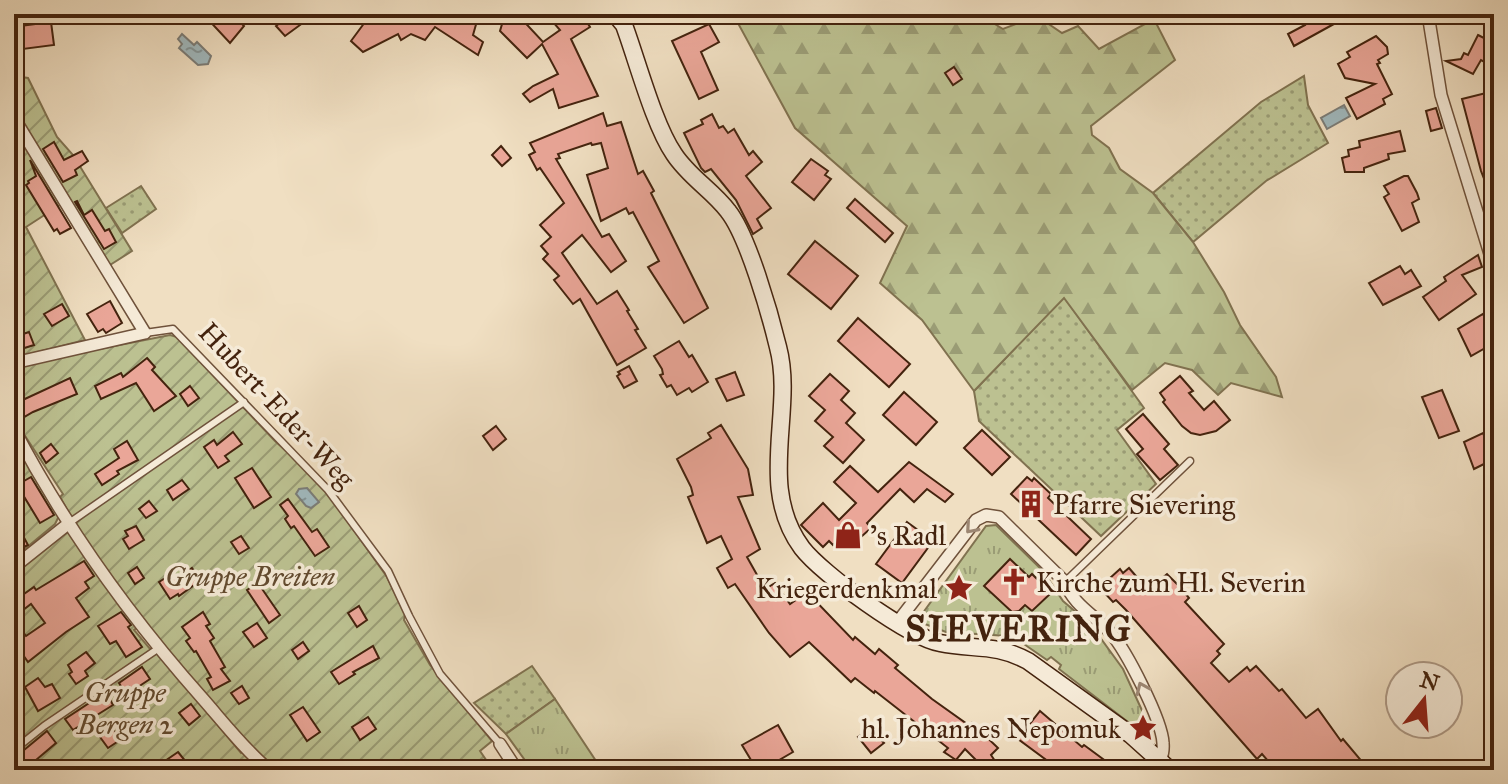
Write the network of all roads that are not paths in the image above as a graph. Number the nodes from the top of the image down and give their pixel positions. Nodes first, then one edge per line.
1 (615, 14) edge
2 (1428, 14) edge
3 (14, 118) edge
4 (1494, 267) edge
5 (145, 333) junction
6 (14, 363) edge
7 (244, 402) junction
8 (14, 429) edge
9 (18, 445) edge
10 (1190, 461) dead end
11 (68, 524) junction
12 (14, 567) edge
13 (1065, 582) junction
14 (896, 624) junction
15 (159, 648) junction
16 (500, 744) joint
17 (14, 750) edge
18 (1161, 767) edge
19 (269, 770) edge
20 (517, 770) edge

1 - 14 main road
2 - 4 street
3 - 5 street
5 - 6 street
5 - 7 lane, Hubert-Eder-Weg
7 - 11 lane
7 - 16 lane, Hubert-Eder-Weg
8 - 9 street
9 - 11 street
10 - 13 lane
11 - 12 street
11 - 15 street
13 -> 14 street
18 -> 13 street
14 - 18 main road
15 - 17 lane
15 - 19 street
16 - 20 street

